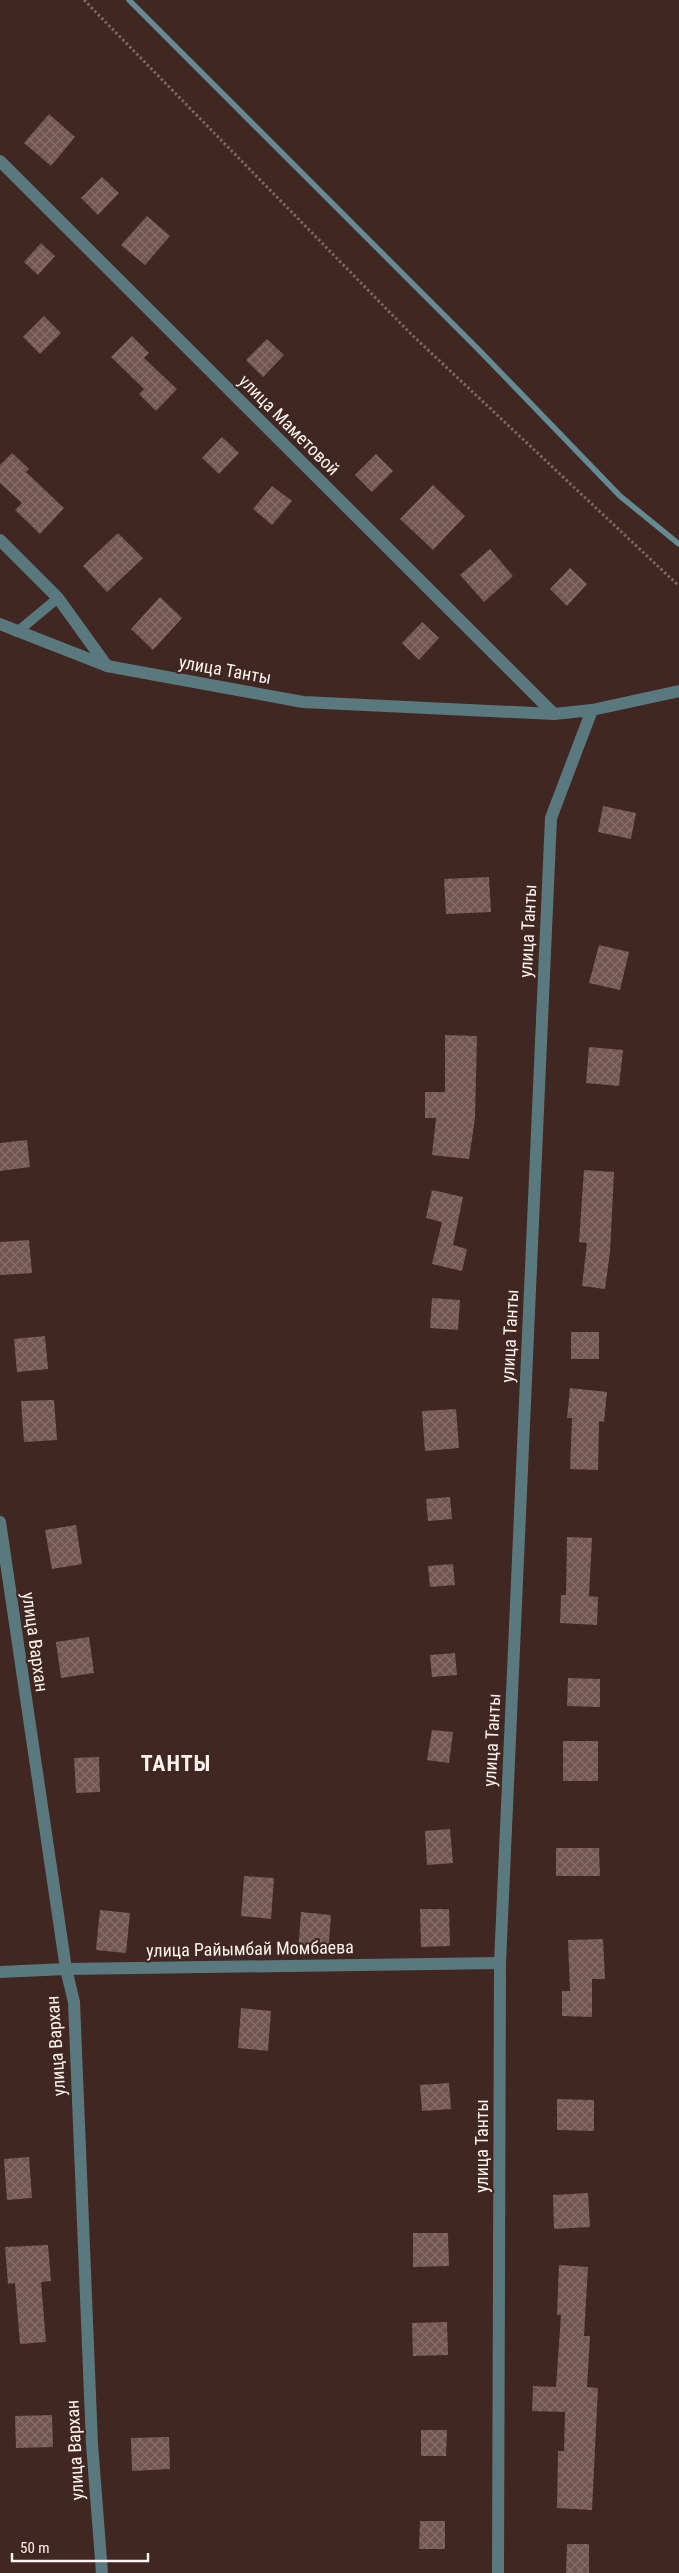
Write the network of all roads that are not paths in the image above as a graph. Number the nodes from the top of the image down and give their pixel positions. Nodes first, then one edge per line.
1 (0, 161) edge
2 (0, 540) edge
3 (58, 598) junction
4 (0, 624) edge
5 (17, 632) junction
6 (107, 666) junction
7 (679, 691) edge
8 (592, 710) junction
9 (554, 714) junction
10 (0, 1522) edge
11 (500, 1963) junction
12 (66, 1969) junction
13 (0, 1972) edge
14 (102, 2573) edge
15 (498, 2573) edge

1 - 9 street, улица Маметовой
2 - 3 street
3 - 5 lane
3 - 6 street
4 - 5 street, улица Танты
5 - 6 street, улица Танты
6 - 9 street, улица Танты
7 - 8 street
8 - 9 street, улица Танты
8 - 11 street, улица Танты
10 - 12 street, улица Вархан
11 - 12 street, улица Райымбай Момбаева
11 - 15 street, улица Танты
12 - 13 street, улица Райымбай Момбаева
12 - 14 street, улица Вархан

